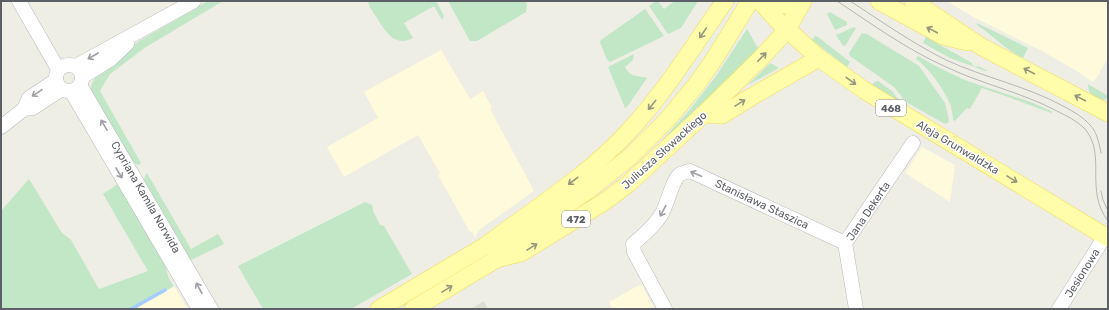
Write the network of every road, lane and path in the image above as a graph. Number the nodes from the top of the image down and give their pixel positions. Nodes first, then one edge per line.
1 (18, 1) edge
2 (30, 1) edge
3 (194, 1) edge
4 (724, 1) edge
5 (879, 1) edge
6 (913, 1) edge
7 (758, 2) edge
8 (802, 2) edge
9 (787, 30) junction
10 (982, 47) junction
11 (819, 58) junction
12 (69, 78) junction
13 (1108, 113) edge
14 (704, 114) junction
15 (1, 127) edge
16 (913, 143) dead end
17 (518, 236) junction
18 (1106, 237) edge
19 (845, 243) junction
20 (485, 246) junction
21 (495, 260) junction
22 (199, 309) edge
23 (211, 309) edge
24 (379, 309) edge
25 (413, 309) edge
26 (665, 309) edge
27 (856, 309) edge
28 (1059, 309) edge

1 - 12 street, Cypriana Kamila Norwida
2 - 12 street, Cypriana Kamila Norwida
3 - 12 street
4 -> 20 main road
10 -> 5 main road
6 - 10 main road
7 - 8 main road
7 - 9 main road, Aleja Grunwaldzka / 468
7 - 17 main road
8 - 9 main road, Juliusza Słowackiego
9 - 11 main road, Aleja Grunwaldzka / 468
14 -> 9 main road, Juliusza Słowackiego / 472
13 -> 10 main road
14 -> 11 main road
11 -> 18 main road, Aleja Grunwaldzka / 468
12 - 15 street
12 -> 22 street, Cypriana Kamila Norwida
23 -> 12 street, Cypriana Kamila Norwida
21 -> 14 main road, Juliusza Słowackiego / 472
16 - 19 street, Jana Dekerta
17 - 20 main road
17 - 21 main road
18 - 28 street, Jesionowa
19 -> 26 street, Stanisława Staszica
19 - 27 street, Jana Dekerta
20 - 24 main road
25 -> 21 main road, 472

